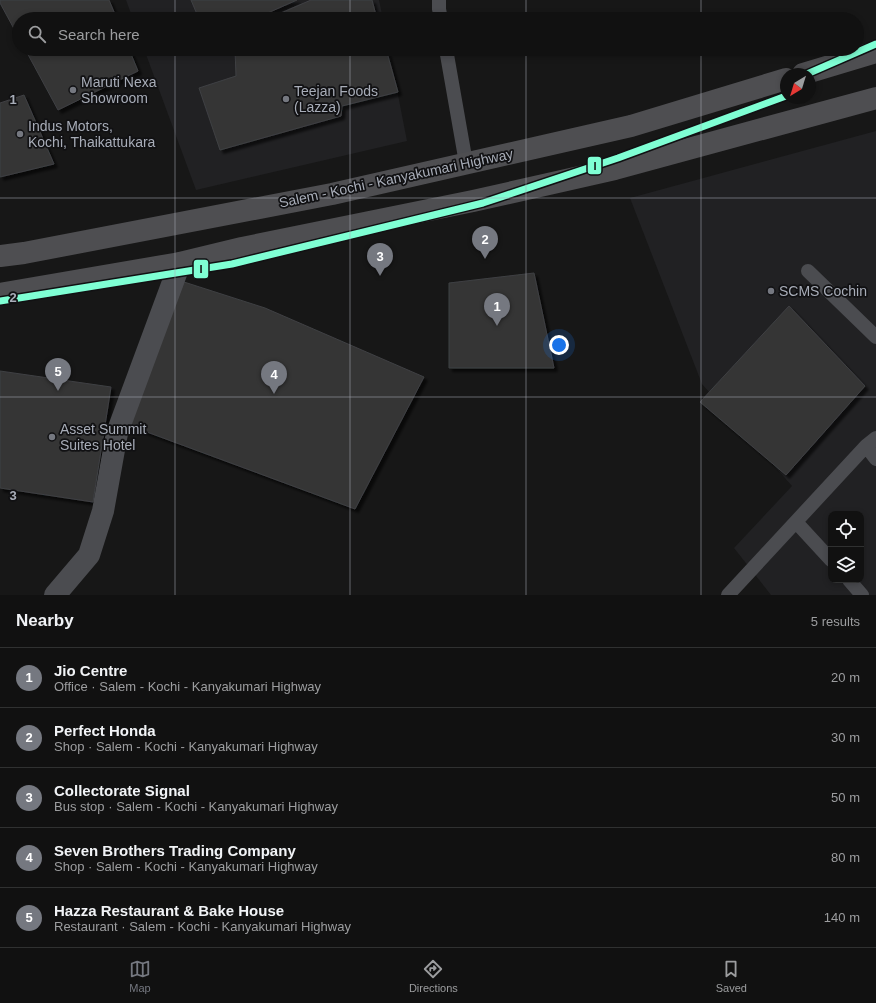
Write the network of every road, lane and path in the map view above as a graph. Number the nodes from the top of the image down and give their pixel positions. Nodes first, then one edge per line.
1 (439, 0) edge
2 (440, 12) edge
3 (876, 52) edge
4 (447, 56) edge
5 (863, 56) edge
6 (864, 56) edge
7 (816, 70) edge
8 (780, 81) edge
9 (876, 98) edge
10 (466, 163) junction
11 (0, 256) edge
12 (180, 263) junction
13 (808, 271) dead end
14 (0, 294) edge
15 (876, 337) edge
16 (871, 442) edge
17 (876, 459) edge
18 (796, 522) junction
19 (828, 557) edge
20 (852, 583) edge
21 (55, 595) edge
22 (728, 595) edge
23 (862, 595) edge

1 - 2 lane
3 - 6 highway
4 - 10 lane
5 - 7 highway
8 - 10 highway, Salem - Kochi - Kanyakumari Highway
9 - 12 highway
10 - 11 highway, Salem - Kochi - Kanyakumari Highway
12 - 14 highway
12 - 21 street
13 - 15 lane
16 - 17 lane
16 - 18 lane
18 - 19 lane
18 - 22 lane
20 - 23 lane

